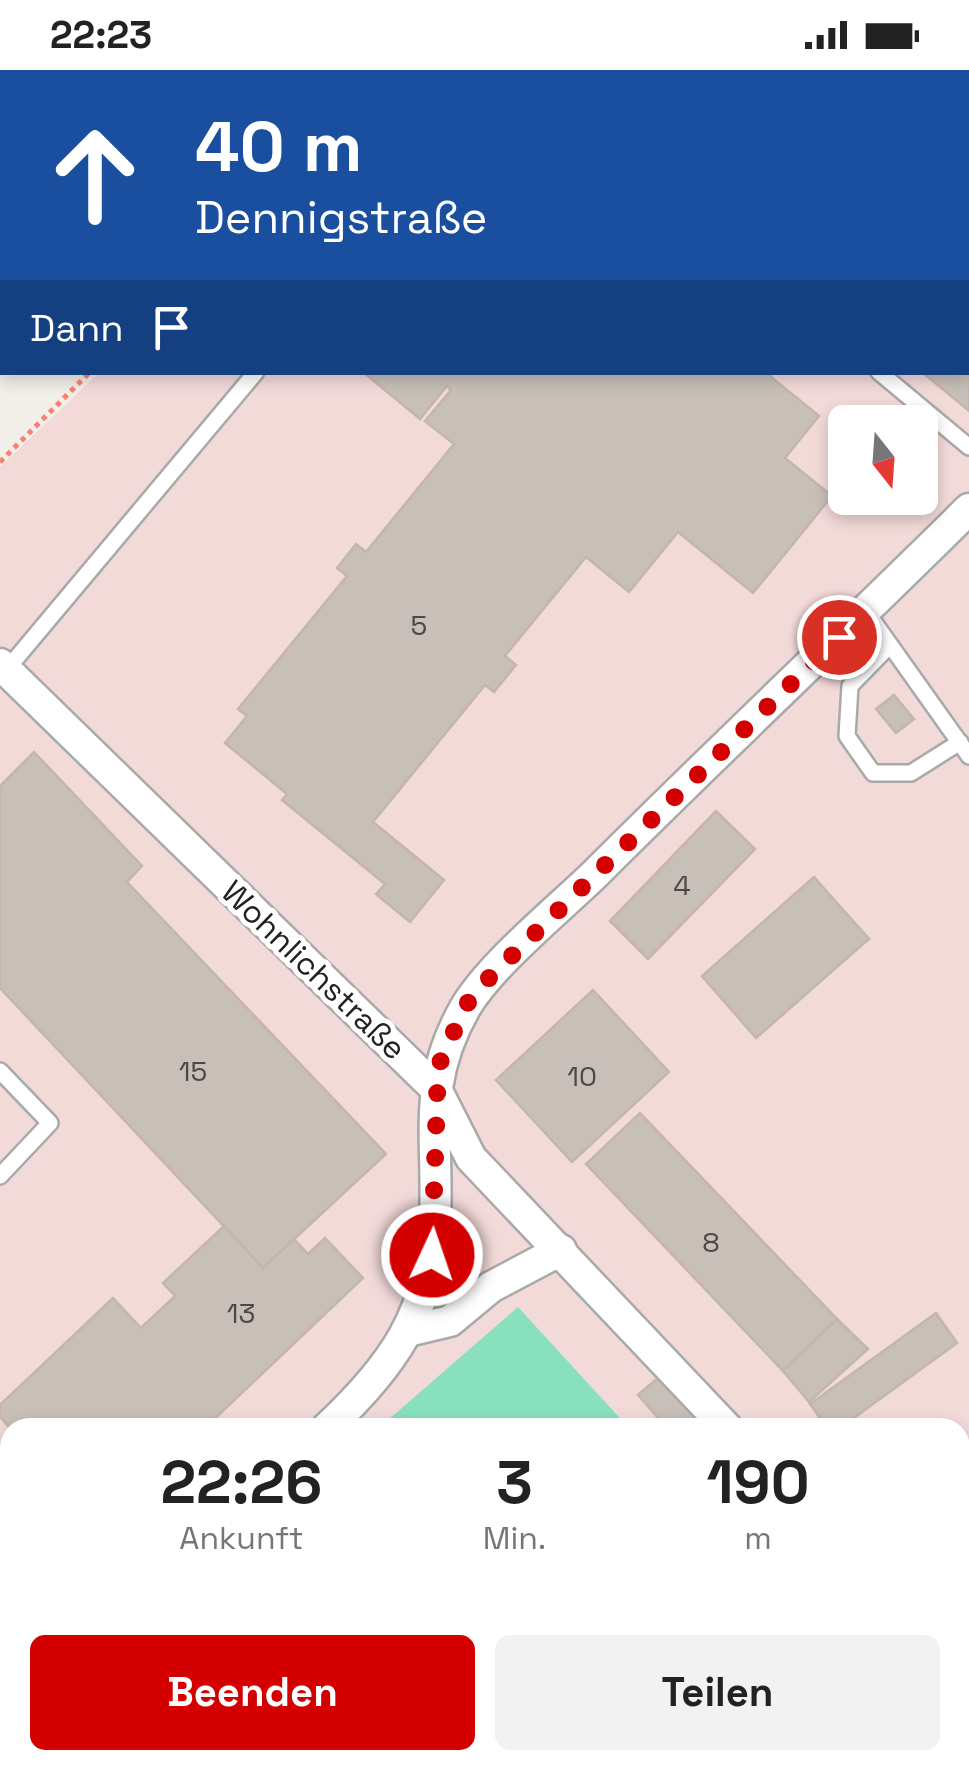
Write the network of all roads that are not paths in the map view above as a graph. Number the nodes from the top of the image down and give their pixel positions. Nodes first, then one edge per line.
1 (253, 375) edge
2 (883, 375) edge
3 (969, 447) edge
4 (969, 508) edge
5 (866, 611) junction
6 (890, 645) junction
7 (2, 670) edge
8 (964, 749) edge
9 (0, 1071) edge
10 (436, 1089) junction
11 (0, 1176) edge
12 (561, 1250) junction
13 (408, 1332) junction
14 (336, 1418) edge
15 (718, 1418) edge

1 - 7 lane
2 - 3 lane
4 - 5 street
5 - 6 lane
5 - 10 street
6 - 8 lane
6 - 8 lane
7 - 10 street, Wohnlichstraße
9 - 11 lane
10 - 12 street, Wohnlichstraße
10 - 13 street
12 - 13 street
12 - 15 street, Wohnlichstraße
13 - 14 street

